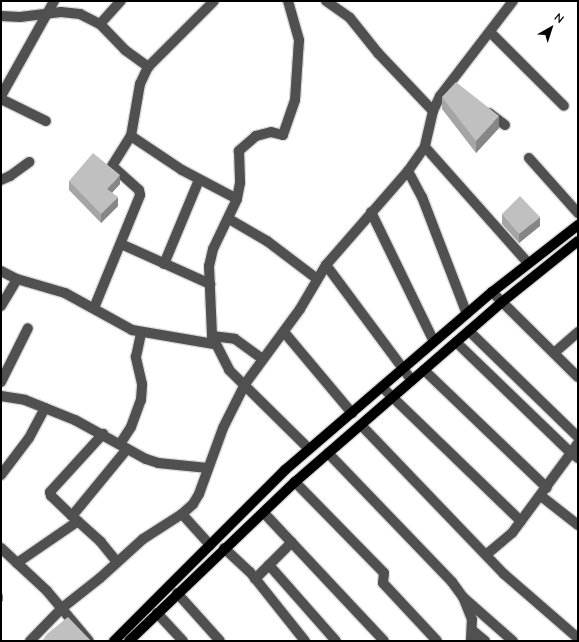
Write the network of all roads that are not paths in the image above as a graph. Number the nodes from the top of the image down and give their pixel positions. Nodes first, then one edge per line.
1 (54, 1) edge
2 (121, 1) edge
3 (214, 1) edge
4 (288, 1) edge
5 (326, 1) edge
6 (513, 1) edge
7 (48, 13) junction
8 (1, 16) edge
9 (100, 24) junction
10 (490, 33) junction
11 (148, 67) junction
12 (450, 81) junction
13 (463, 91) edge
14 (1, 96) edge
15 (1, 99) edge
16 (481, 106) edge
17 (564, 106) dead end
18 (433, 111) junction
19 (46, 121) dead end
20 (505, 126) dead end
21 (131, 136) junction
22 (425, 147) junction
23 (529, 158) dead end
24 (28, 162) dead end
25 (408, 171) junction
26 (1, 180) edge
27 (199, 180) junction
28 (237, 199) junction
29 (371, 212) junction
30 (578, 213) edge
31 (229, 219) junction
32 (578, 225) edge
33 (578, 243) edge
34 (121, 244) junction
35 (528, 263) junction
36 (164, 264) junction
37 (326, 265) junction
38 (1, 271) edge
39 (17, 279) junction
40 (317, 279) junction
41 (210, 284) junction
42 (492, 292) junction
43 (502, 302) junction
44 (1, 306) edge
45 (94, 308) junction
46 (467, 314) junction
47 (28, 328) dead end
48 (469, 331) junction
49 (284, 332) junction
50 (578, 332) edge
51 (141, 333) junction
52 (213, 340) junction
53 (434, 342) junction
54 (456, 342) junction
55 (554, 353) junction
56 (263, 359) junction
57 (402, 370) junction
58 (424, 370) junction
59 (578, 377) edge
60 (412, 381) junction
61 (1, 382) edge
62 (245, 384) junction
63 (382, 387) junction
64 (1, 396) edge
65 (392, 398) junction
66 (45, 408) junction
67 (352, 413) junction
68 (361, 425) junction
69 (103, 434) junction
70 (578, 437) edge
71 (578, 443) edge
72 (123, 446) junction
73 (309, 449) junction
74 (328, 453) junction
75 (575, 456) edge
76 (208, 468) junction
77 (1, 475) edge
78 (295, 482) junction
79 (547, 488) junction
80 (541, 496) junction
81 (264, 513) junction
82 (182, 514) junction
83 (75, 518) junction
84 (521, 521) junction
85 (578, 525) edge
86 (292, 542) junction
87 (210, 545) junction
88 (1, 548) edge
89 (224, 548) junction
90 (486, 555) junction
91 (117, 562) junction
92 (17, 563) junction
93 (269, 565) junction
94 (180, 575) junction
95 (255, 579) junction
96 (188, 584) junction
97 (177, 593) junction
98 (463, 597) junction
99 (62, 608) junction
100 (157, 613) junction
101 (472, 630) junction
102 (578, 638) edge
103 (432, 639) edge
104 (30, 641) edge
105 (89, 641) edge
106 (114, 641) edge
107 (129, 641) edge
108 (183, 641) edge
109 (220, 641) edge
110 (305, 641) edge
111 (336, 641) edge
112 (384, 641) edge
113 (471, 641) edge
114 (485, 641) edge
115 (513, 641) edge

1 - 7 street
2 - 9 street
3 - 11 street
4 - 28 street
5 - 18 street
6 - 10 street
7 - 8 street
7 - 9 street
7 - 14 street
9 - 11 street
10 - 12 street
10 - 17 street
11 - 21 street
12 - 13 street
12 - 18 street
15 - 19 street
16 - 20 street
18 - 22 street
21 - 27 street
21 - 34 street
22 - 25 street
22 - 35 street
23 - 30 street
24 - 26 street
25 - 29 street
25 - 46 street
27 - 28 street
27 - 36 street
28 - 31 street
29 - 37 street
29 - 53 street
31 - 40 street
31 - 41 street
32 - 35 main road
33 - 43 main road
34 - 36 street
34 - 45 street
35 - 42 main road
36 - 41 street
37 - 40 street
37 - 57 street
38 - 39 street
39 - 44 street
39 - 45 street
40 - 49 street
41 - 52 street
42 - 43 street
42 - 46 main road
43 - 48 main road
43 - 55 street
45 - 51 street
46 - 53 main road
47 - 61 street
48 - 54 main road
48 - 70 street
49 - 56 street
49 - 67 street
50 - 55 street
51 - 52 street
51 - 72 street
52 - 56 street
52 - 62 street
53 - 57 main road
54 - 58 main road
54 - 75 street
55 - 59 street
56 - 62 street
57 - 60 street
57 - 63 main road
58 - 60 main road
58 - 79 street
60 - 65 main road
62 - 73 street
62 - 76 street
63 - 65 street
63 - 67 main road
64 - 66 street
65 - 68 main road
65 - 84 street
66 - 69 street
66 - 77 street
67 - 73 main road
68 - 74 main road
68 - 90 street
69 - 72 street
69 - 83 street
71 - 75 street
72 - 76 street
72 - 83 street
73 - 87 main road
74 - 78 main road
74 - 98 street
75 - 79 street
76 - 82 street
78 - 81 main road
78 - 103 street
79 - 80 street
80 - 84 street
80 - 85 street
81 - 86 street
81 - 89 main road
82 - 87 street
82 - 91 street
83 - 91 street
83 - 92 street
84 - 90 street
86 - 93 street
86 - 112 street
87 - 94 main road
88 - 92 street
89 - 95 street
89 - 96 main road
90 - 102 street
91 - 99 street
92 - 99 street
93 - 95 street
93 - 111 street
94 - 96 main road
94 - 106 main road
95 - 110 street
96 - 97 main road
97 - 100 main road
97 - 109 street
98 - 101 street
98 - 115 street
99 - 104 street
99 - 105 street
100 - 107 main road
100 - 108 street
101 - 113 street
101 - 114 street

